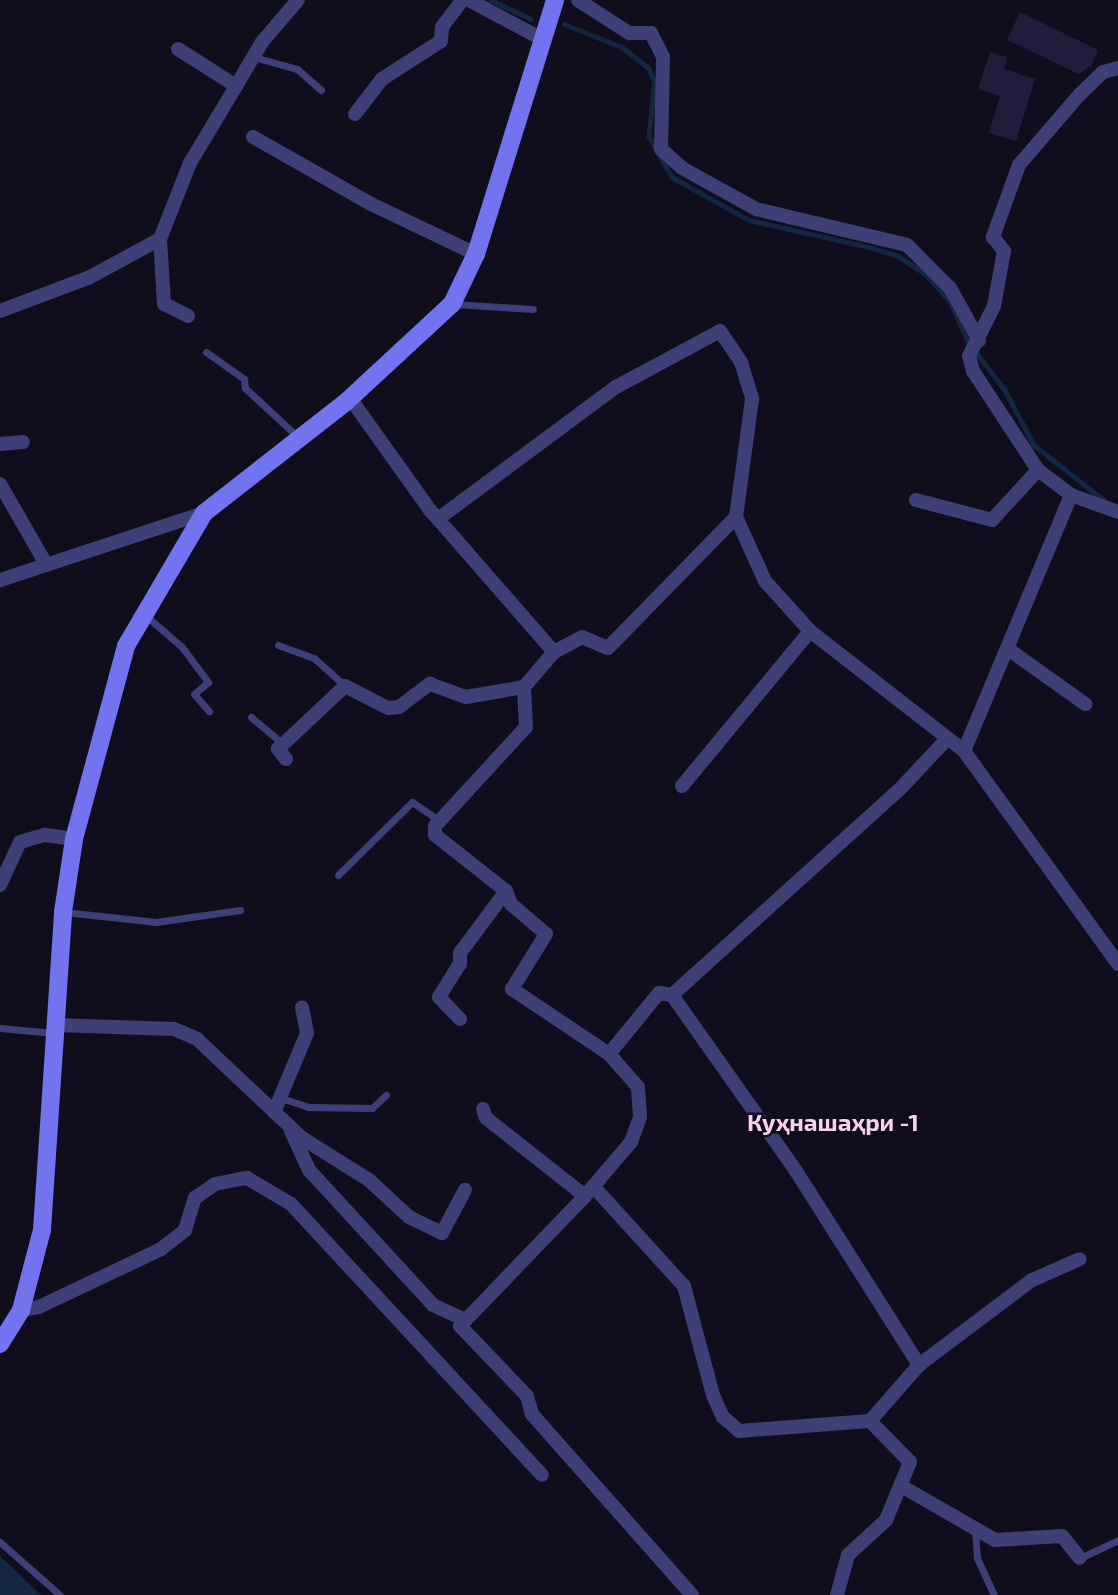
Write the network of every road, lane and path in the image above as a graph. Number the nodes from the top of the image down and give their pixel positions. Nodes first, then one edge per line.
1 (299, 0) edge
2 (462, 0) edge
3 (469, 0) edge
4 (555, 0) edge
5 (578, 0) edge
6 (540, 38) junction
7 (178, 48) dead end
8 (254, 57) junction
9 (1118, 68) edge
10 (236, 86) junction
11 (321, 90) dead end
12 (355, 114) dead end
13 (253, 137) dead end
14 (160, 240) junction
15 (475, 254) junction
16 (452, 304) junction
17 (533, 309) dead end
18 (0, 311) edge
19 (188, 316) dead end
20 (975, 347) junction
21 (206, 352) dead end
22 (350, 398) junction
23 (299, 439) junction
24 (23, 442) dead end
25 (0, 444) edge
26 (1038, 470) junction
27 (0, 484) edge
28 (1071, 495) junction
29 (916, 500) dead end
30 (1118, 512) edge
31 (204, 513) junction
32 (736, 517) junction
33 (438, 519) junction
34 (47, 564) junction
35 (0, 580) edge
36 (145, 614) junction
37 (810, 631) junction
38 (278, 646) dead end
39 (1008, 649) junction
40 (554, 652) junction
41 (345, 685) junction
42 (524, 687) junction
43 (1085, 704) dead end
44 (209, 710) dead end
45 (251, 717) dead end
46 (947, 739) junction
47 (283, 744) junction
48 (964, 751) junction
49 (286, 760) dead end
50 (682, 786) dead end
51 (439, 820) junction
52 (74, 839) junction
53 (338, 875) dead end
54 (0, 885) edge
55 (506, 891) junction
56 (240, 911) dead end
57 (63, 912) junction
58 (1118, 964) edge
59 (672, 995) junction
60 (302, 1007) dead end
61 (460, 1019) dead end
62 (0, 1028) edge
63 (55, 1029) junction
64 (609, 1054) junction
65 (386, 1095) dead end
66 (280, 1098) junction
67 (483, 1109) dead end
68 (274, 1112) junction
69 (288, 1125) junction
70 (465, 1190) dead end
71 (589, 1191) junction
72 (1080, 1259) dead end
73 (22, 1310) junction
74 (461, 1318) junction
75 (0, 1344) edge
76 (919, 1365) junction
77 (870, 1421) junction
78 (542, 1475) dead end
79 (903, 1487) junction
80 (975, 1529) junction
81 (1118, 1540) edge
82 (0, 1542) edge
83 (1080, 1559) joint
84 (60, 1595) edge
85 (692, 1595) edge
86 (837, 1595) edge
87 (994, 1595) edge

1 - 8 street
2 - 12 street
3 - 6 street
4 - 6 street
5 - 20 street
6 - 15 street
7 - 10 street
8 - 10 street
8 - 11 lane
9 - 20 street
10 - 14 street
13 - 15 street
14 - 18 street
14 - 19 street
15 - 16 street
16 - 17 lane
16 - 22 street
20 - 26 street
21 - 23 lane
22 - 23 street
22 - 33 street
23 - 31 street
24 - 25 street
26 - 28 street
26 - 29 street
27 - 34 street
28 - 30 street
28 - 39 street
31 - 34 street
31 - 36 street
32 - 33 street
32 - 37 street
32 - 40 street
33 - 40 street
34 - 35 street
36 - 44 lane
36 - 52 street
37 - 46 street
37 - 50 street
38 - 41 lane
39 - 43 street
39 - 48 street
40 - 42 street
41 - 42 street
41 - 47 street
42 - 51 street
45 - 47 lane
46 - 48 street
46 - 59 street
47 - 49 street
48 - 58 street
51 - 53 lane
51 - 55 street
52 - 54 street
52 - 57 street
55 - 61 street
55 - 64 street
56 - 57 lane
57 - 63 street
59 - 64 street
59 - 76 street
60 - 66 street
62 - 63 lane
63 - 68 street
63 - 73 street
64 - 71 street
65 - 66 lane
66 - 68 street
67 - 71 street
68 - 69 street
69 - 70 street
69 - 74 street
71 - 74 street
71 - 77 street
72 - 76 street
73 - 75 street
73 - 78 street
74 - 85 street
76 - 77 street
77 - 79 street
79 - 80 street
79 - 86 street
80 - 83 street
80 - 87 lane
81 - 83 lane
82 - 84 lane

